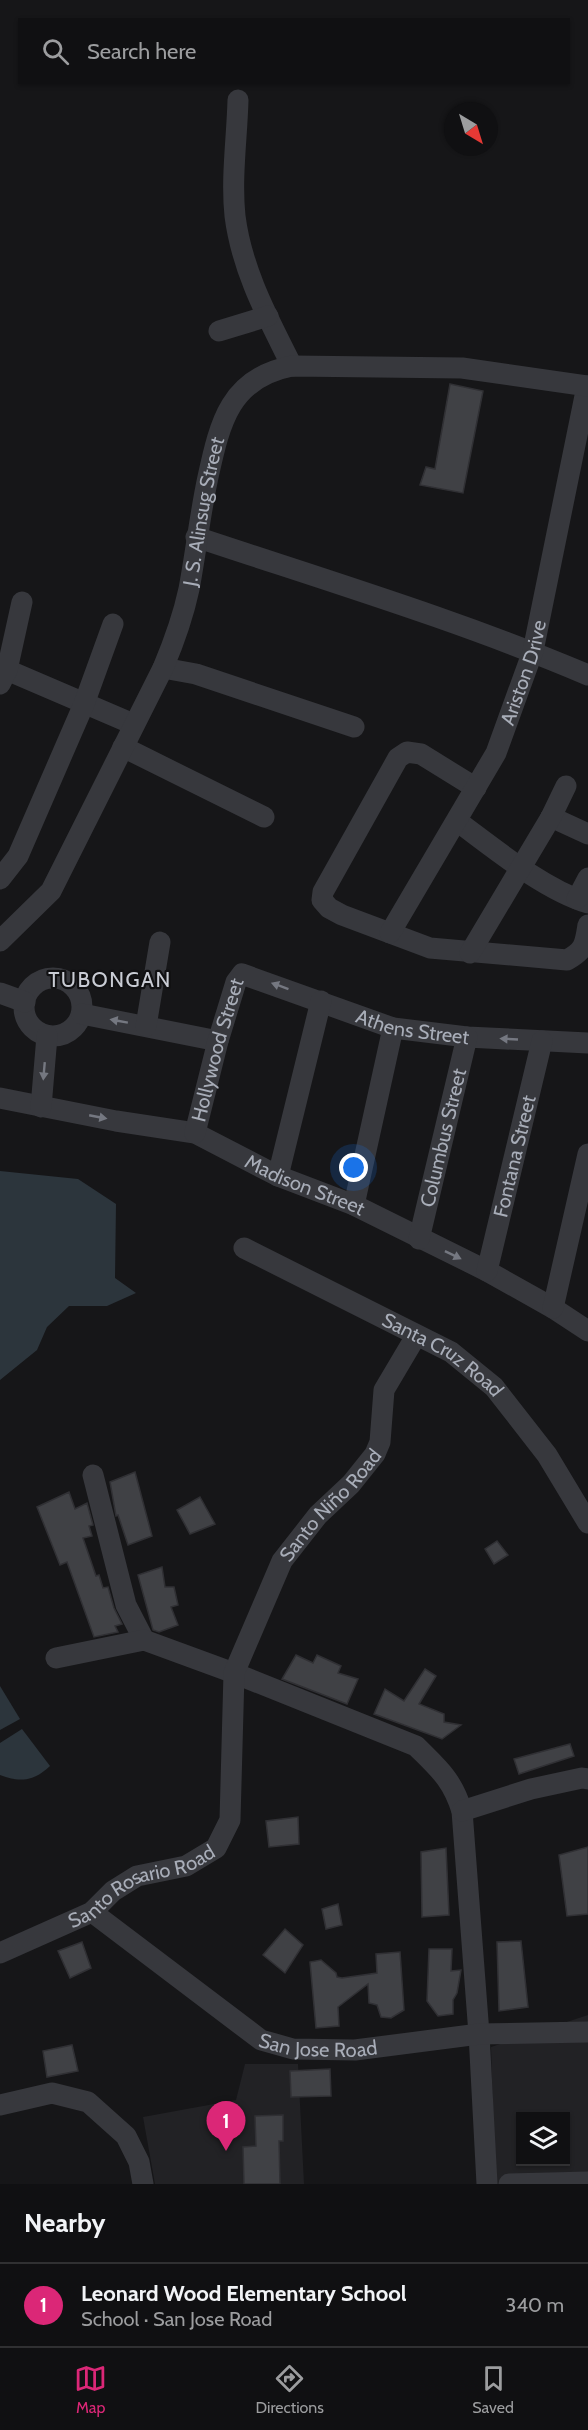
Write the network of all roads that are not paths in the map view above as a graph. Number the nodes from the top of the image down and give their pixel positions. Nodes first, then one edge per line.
1 (238, 100) dead end
2 (268, 316) junction
3 (219, 331) dead end
4 (292, 366) junction
5 (588, 386) edge
6 (196, 537) junction
7 (22, 602) dead end
8 (113, 624) dead end
9 (533, 651) junction
10 (163, 668) junction
11 (2, 674) edge
12 (588, 675) edge
13 (84, 704) junction
14 (133, 724) junction
15 (354, 727) dead end
16 (123, 747) junction
17 (566, 786) dead end
18 (476, 788) junction
19 (264, 817) dead end
20 (551, 817) junction
21 (457, 821) junction
22 (588, 834) edge
23 (521, 868) junction
24 (588, 878) edge
25 (0, 879) edge
26 (583, 901) edge
27 (390, 933) junction
28 (587, 935) edge
29 (0, 941) edge
30 (160, 942) dead end
31 (470, 953) junction
32 (246, 974) joint
33 (0, 993) edge
34 (321, 1001) junction
35 (25, 1002) junction
36 (82, 1014) junction
37 (146, 1026) junction
38 (393, 1029) junction
39 (47, 1036) junction
40 (467, 1037) junction
41 (218, 1041) junction
42 (542, 1041) junction
43 (588, 1043) edge
44 (0, 1098) edge
45 (40, 1107) junction
46 (195, 1133) junction
47 (588, 1154) edge
48 (278, 1176) junction
49 (354, 1205) junction
50 (419, 1239) junction
51 (244, 1248) dead end
52 (487, 1271) junction
53 (553, 1308) junction
54 (588, 1331) edge
55 (416, 1336) junction
56 (93, 1475) dead end
57 (588, 1523) edge
58 (144, 1640) junction
59 (56, 1658) dead end
60 (234, 1673) junction
61 (588, 1779) edge
62 (462, 1811) junction
63 (92, 1912) junction
64 (0, 1953) edge
65 (588, 2032) edge
66 (479, 2034) junction
67 (0, 2105) edge
68 (588, 2182) edge
69 (143, 2184) edge
70 (487, 2184) edge
71 (509, 2184) edge

1 - 2 street
2 - 3 street
2 - 4 street
4 - 5 street, J. S. Alinsug Street
4 - 6 street, J. S. Alinsug Street
5 - 9 street, Ariston Drive
6 - 9 street
6 - 10 street, J. S. Alinsug Street
7 - 11 street
8 - 13 street
9 - 12 street
9 - 18 street, Ariston Drive
10 - 14 street, J. S. Alinsug Street
10 - 15 street
11 - 13 street
13 - 14 street
13 - 25 street
14 - 16 street, J. S. Alinsug Street
16 - 19 street
16 - 29 street, J. S. Alinsug Street
17 - 20 street
18 - 21 street, Ariston Drive
18 - 27 street
20 - 22 street
20 - 23 street
21 - 23 street
21 - 27 street, Ariston Drive
23 - 26 street
23 - 31 street
24 - 26 street
27 - 31 street
28 - 31 street
30 - 37 street
34 -> 32 street, Athens Street
32 - 41 street, Hollywood Street
33 - 35 street
34 - 38 street, Athens Street
34 - 48 street
35 - 36 street
35 - 39 street
37 -> 36 street
36 - 39 street
37 - 41 street
38 - 40 street, Athens Street
38 - 49 street
39 -> 45 street
42 -> 40 street, Athens Street
40 - 50 street, Columbus Street
41 - 46 street, Hollywood Street
42 - 43 street, Athens Street
42 - 52 street, Fontana Street
44 - 45 street, Madison Street
45 -> 46 street, Madison Street
46 - 48 street, Madison Street
47 - 53 street
48 - 49 street, Madison Street
49 - 50 street, Madison Street
50 -> 52 street, Madison Street
51 - 55 street, Santa Cruz Road
52 - 53 street, Madison Street
53 - 54 street, Madison Street
55 - 57 street, Santa Cruz Road
55 - 60 street, Santo Niño Road
56 - 58 street
58 - 59 street
58 - 60 street
60 - 62 street
60 - 63 street, Santo Rosario Road
61 - 62 street
62 - 66 street
63 - 64 street, Santo Rosario Road
63 - 66 street, San Jose Road
65 - 66 street, San Jose Road
66 - 70 street
67 - 69 street
68 - 71 street

